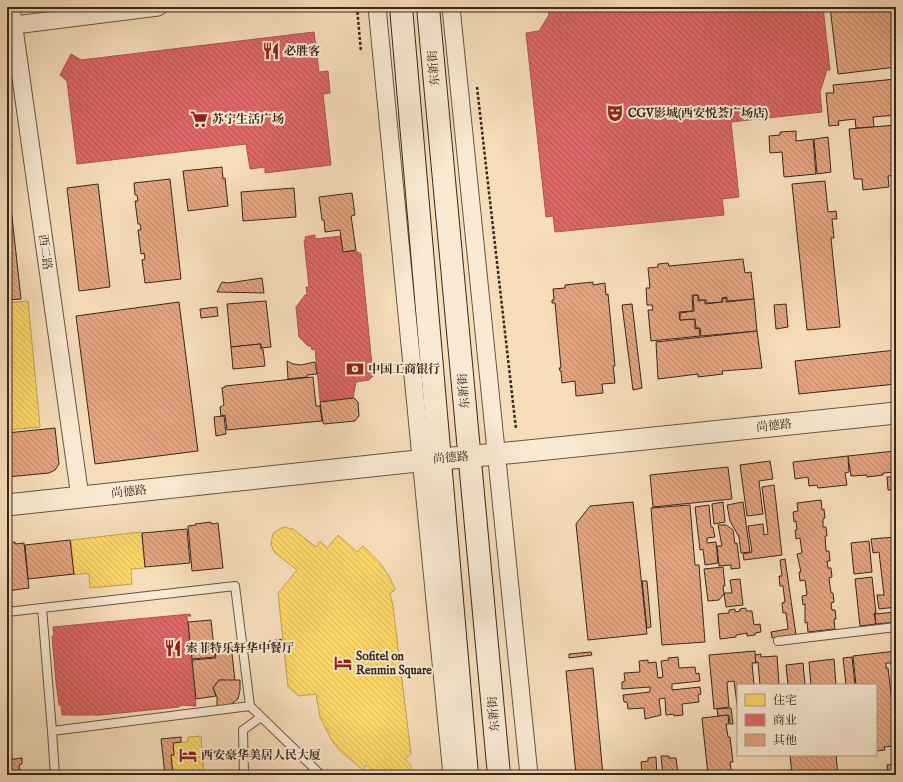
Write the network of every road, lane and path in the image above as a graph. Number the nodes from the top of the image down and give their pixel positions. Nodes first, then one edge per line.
1 (11, 7) edge
2 (158, 7) edge
3 (357, 7) edge
4 (377, 7) edge
5 (401, 7) edge
6 (428, 7) edge
7 (451, 7) edge
8 (10, 26) edge
9 (361, 52) dead end
10 (476, 82) dead end
11 (896, 413) edge
12 (516, 429) dead end
13 (497, 454) junction
14 (470, 457) junction
15 (430, 460) junction
16 (80, 497) junction
17 (7, 505) edge
18 (42, 608) junction
19 (7, 612) edge
20 (896, 627) edge
21 (283, 640) dead end
22 (778, 641) dead end
23 (242, 646) junction
24 (250, 706) junction
25 (261, 717) junction
26 (52, 731) junction
27 (55, 773) edge
28 (25, 775) edge
29 (244, 775) edge
30 (321, 775) edge
31 (452, 775) edge
32 (467, 775) edge
33 (499, 775) edge
34 (529, 775) edge

1 - 8 street, 西二路
2 - 8 street
3 - 9 path
4 - 15 street
5 - 15 main road
6 - 14 main road, 东新街
7 - 13 street
8 - 16 street, 西二路
10 - 12 path
11 - 13 street, 尚德路
13 - 14 street, 尚德路
13 - 34 street
14 - 15 street, 尚德路
14 - 33 main road, 东新街
15 - 16 street, 尚德路
15 - 31 street
15 - 32 main road
16 - 17 street, 尚德路
18 - 19 lane
18 - 23 lane
18 - 26 lane
20 - 22 lane
21 - 23 path
23 - 24 lane
24 - 25 lane
24 - 26 lane
25 - 29 lane
25 - 30 lane
26 - 27 lane
27 - 28 path

